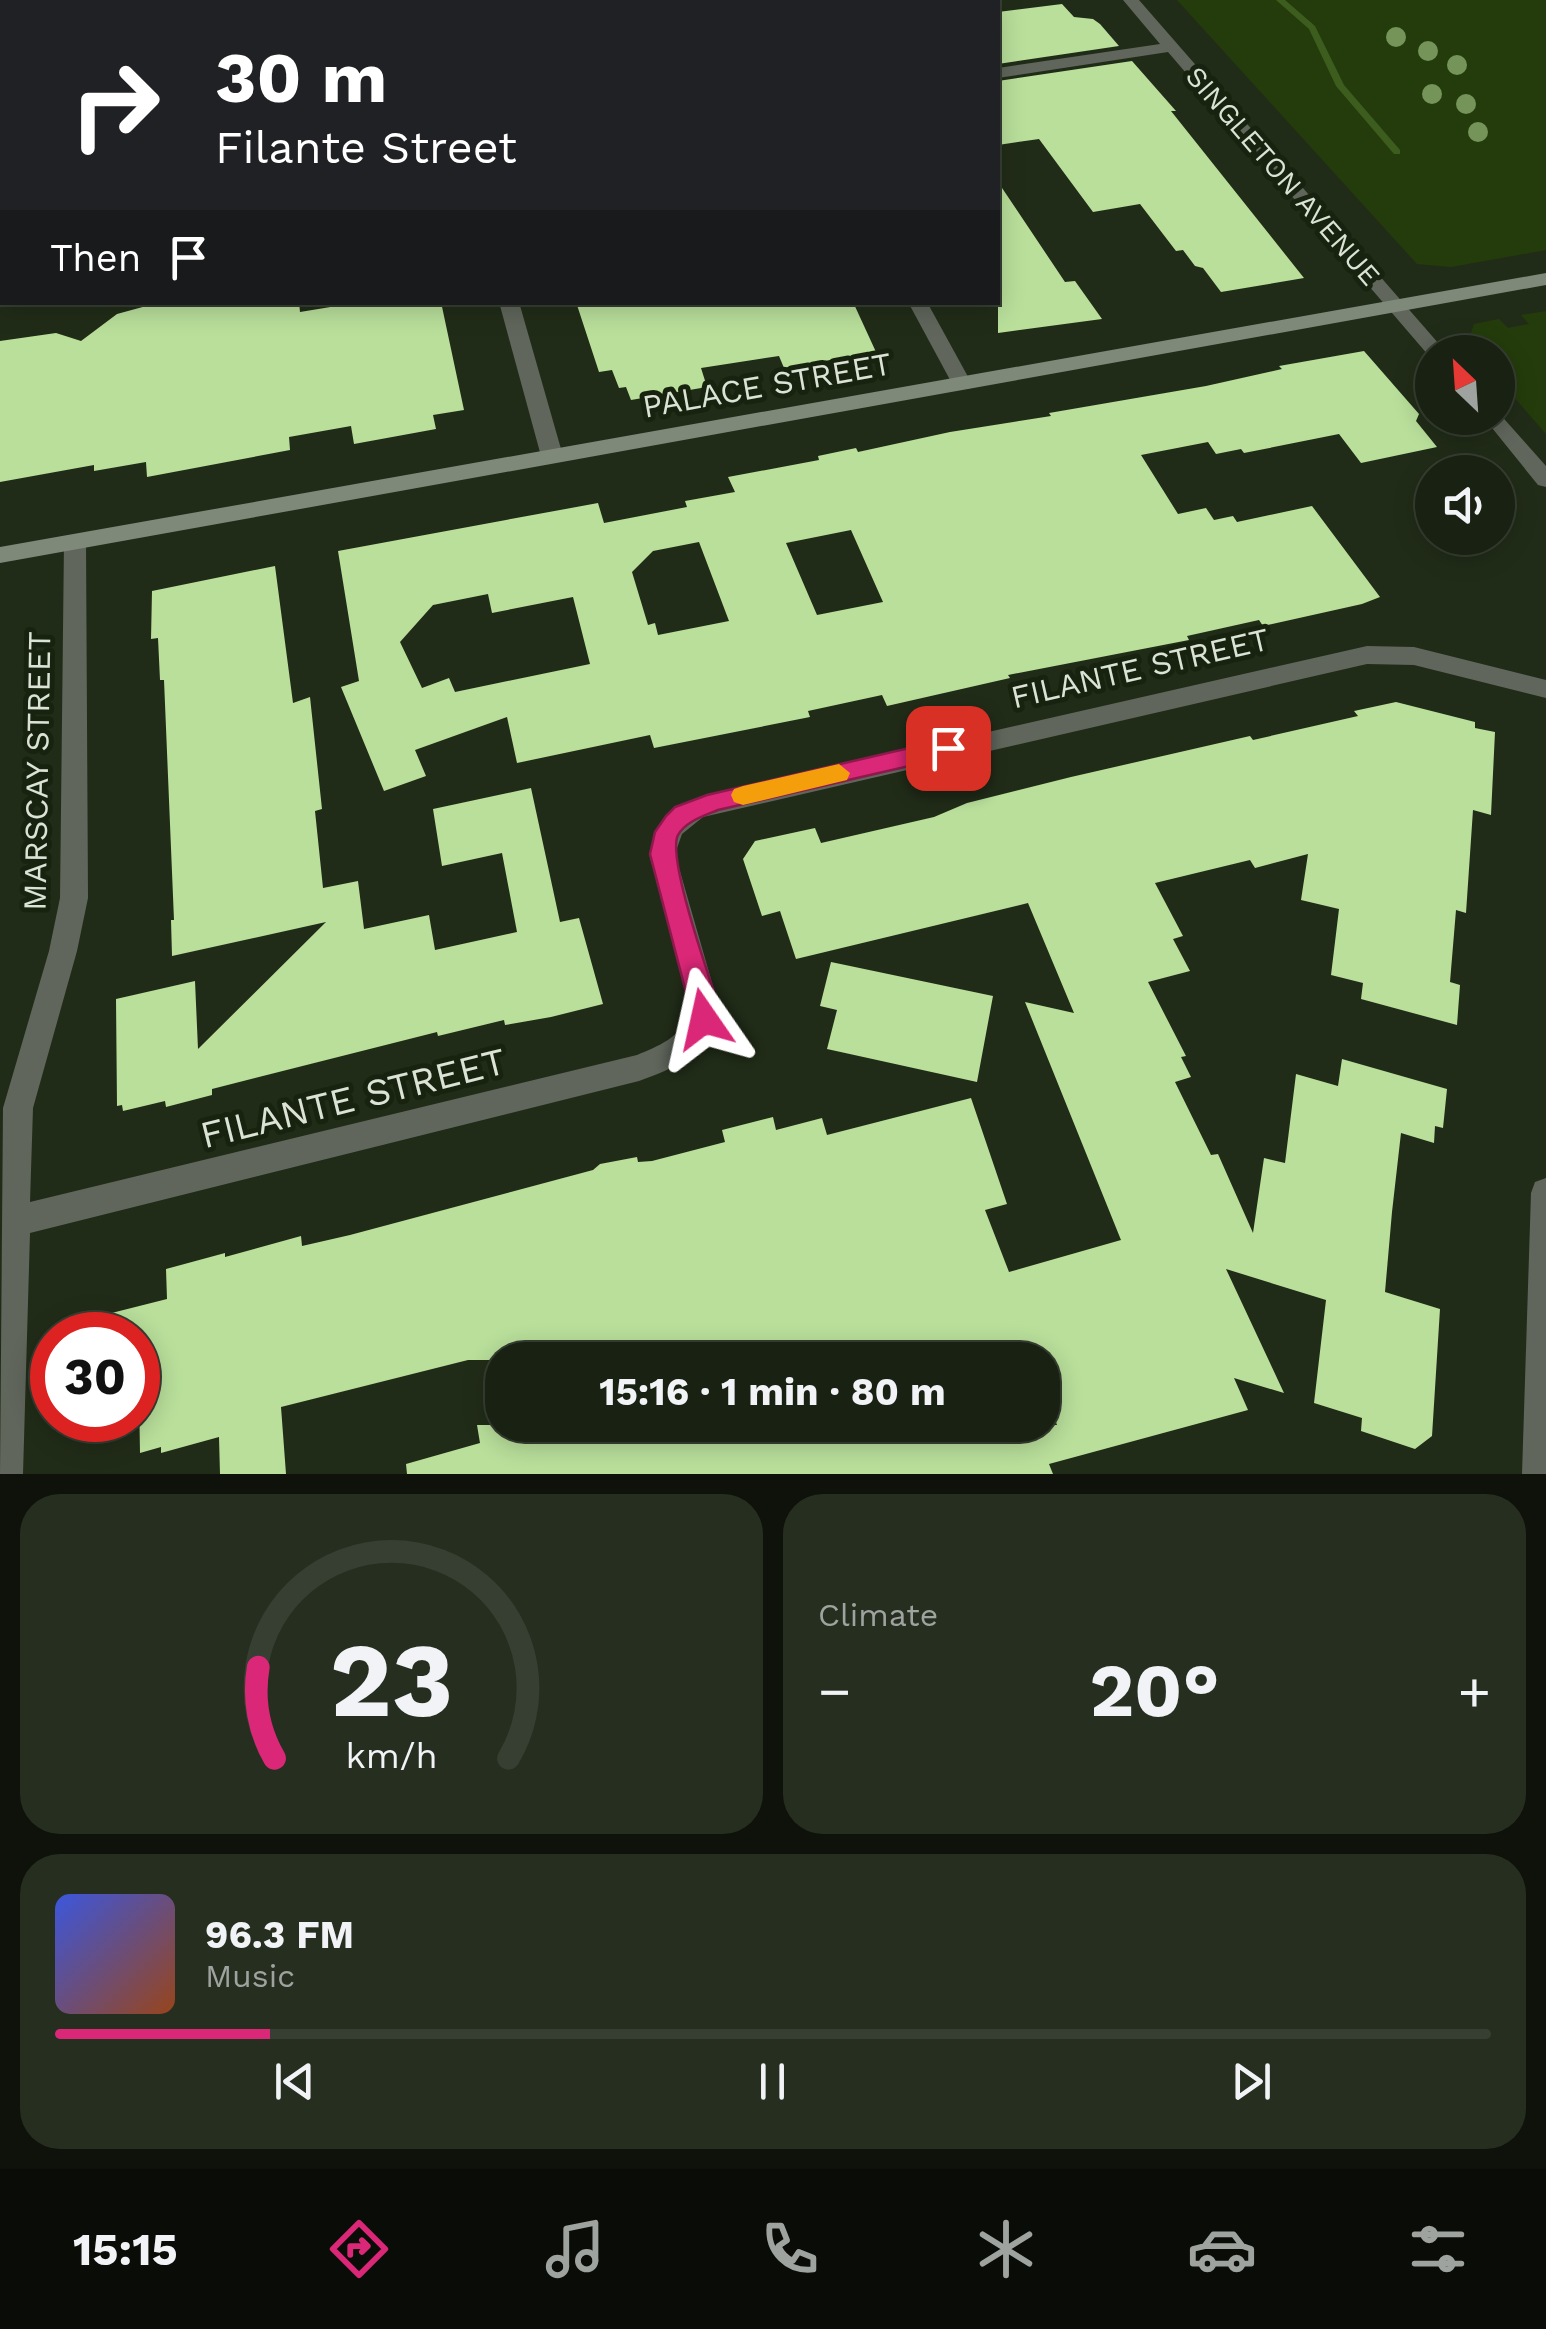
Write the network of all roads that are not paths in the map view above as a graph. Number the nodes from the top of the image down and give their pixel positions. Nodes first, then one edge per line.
1 (1130, 0) edge
2 (1171, 47) junction
3 (1000, 73) edge
4 (1546, 279) edge
5 (510, 305) edge
6 (918, 305) edge
7 (1395, 306) junction
8 (1421, 335) edge
9 (962, 384) junction
10 (1508, 435) edge
11 (552, 456) junction
12 (1546, 480) edge
13 (75, 542) junction
14 (0, 555) edge
15 (1546, 689) edge
16 (1546, 1193) edge
17 (15, 1222) junction
18 (6, 1474) edge
19 (1540, 1474) edge

1 - 2 street, SINGLETON AVENUE
2 - 3 street
2 - 7 street, SINGLETON AVENUE
4 - 7 street, PALACE STREET
5 - 11 street
6 - 9 street
7 - 8 street, SINGLETON AVENUE
7 - 9 street, PALACE STREET
9 - 11 street, PALACE STREET
10 - 12 street
11 - 13 street, PALACE STREET
13 - 14 street, PALACE STREET
13 - 17 street, MARSCAY STREET
15 - 17 street, FILANTE STREET
16 - 19 street
17 - 18 street, MARSCAY STREET

